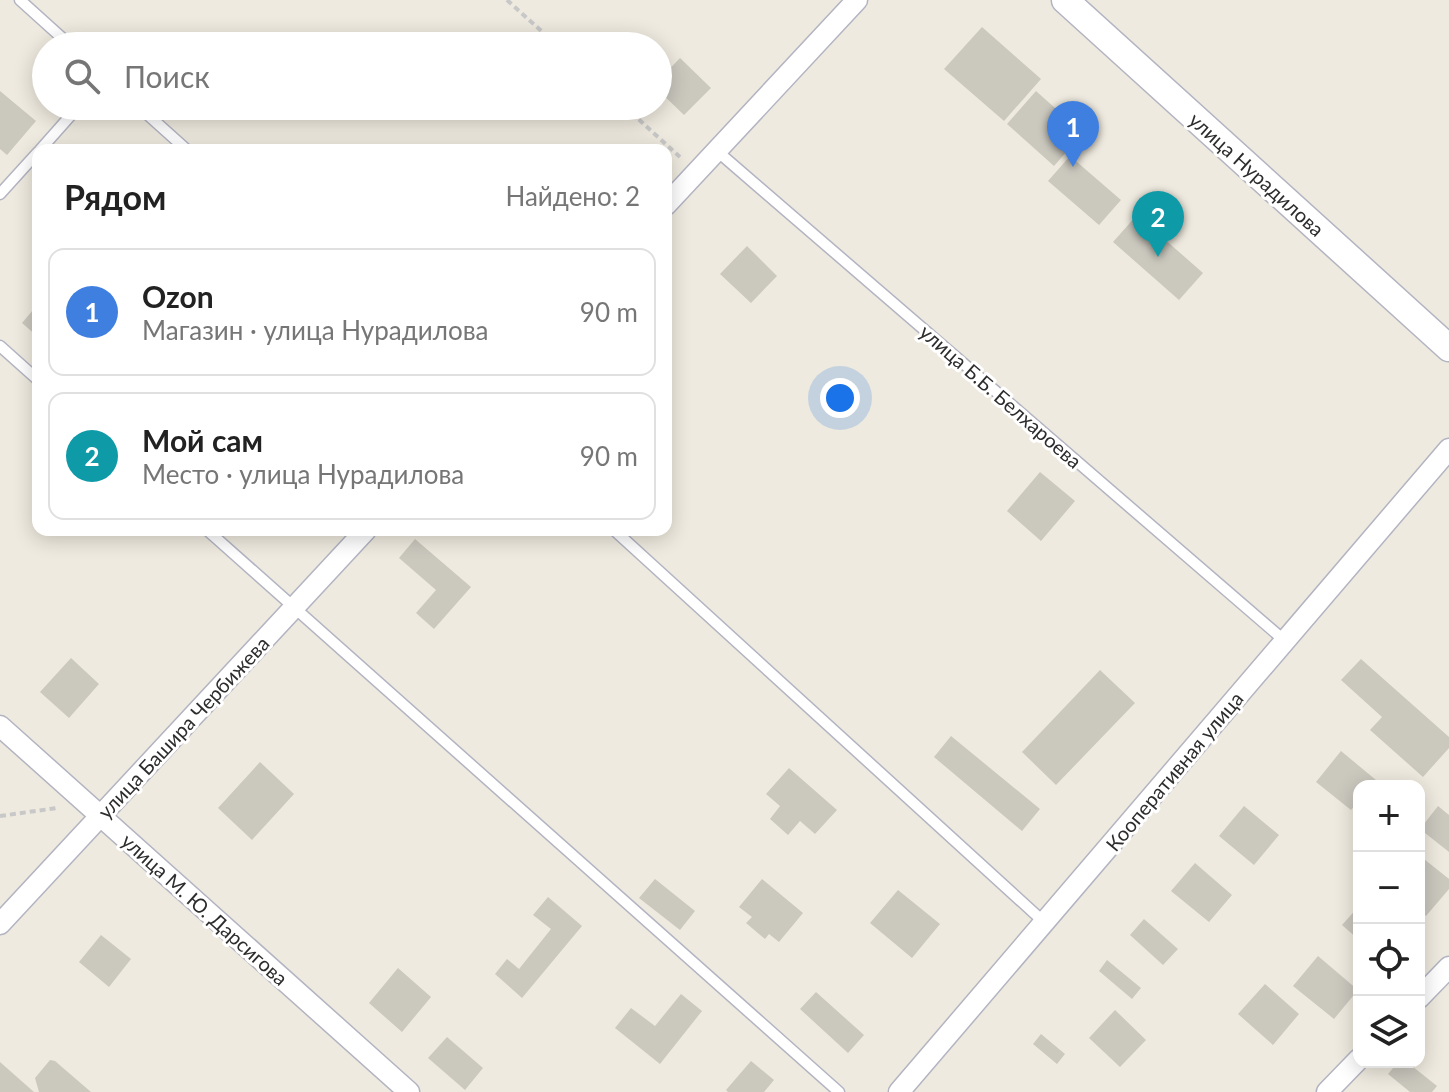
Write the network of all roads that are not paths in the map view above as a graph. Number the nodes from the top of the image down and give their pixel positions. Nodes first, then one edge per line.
1 (20, 0) edge
2 (857, 0) edge
3 (1065, 0) edge
4 (55, 32) edge
5 (67, 120) edge
6 (154, 120) edge
7 (45, 144) edge
8 (180, 144) edge
9 (717, 151) junction
10 (32, 159) edge
11 (0, 194) edge
12 (672, 199) edge
13 (0, 346) edge
14 (1449, 348) edge
15 (32, 375) edge
16 (1449, 449) edge
17 (214, 536) edge
18 (361, 536) edge
19 (621, 536) edge
20 (295, 608) junction
21 (1285, 641) junction
22 (0, 726) edge
23 (100, 815) junction
24 (1045, 923) junction
25 (0, 924) edge
26 (1449, 967) edge
27 (1421, 996) edge
28 (1353, 1065) edge
29 (409, 1092) edge
30 (839, 1092) edge
31 (899, 1092) edge
32 (1327, 1092) edge

1 - 4 lane
2 - 9 street
3 - 14 street, улица Нурадилова
5 - 7 lane
6 - 8 lane
9 - 12 street
9 - 21 lane, улица Б.Б. Белхароева
10 - 11 lane
13 - 15 lane
16 - 21 street, Кооперативная улица
17 - 20 lane
18 - 20 street, улица Башира Чербижева
19 - 24 lane
20 - 23 street, улица Башира Чербижева
20 - 30 lane
21 - 24 street, Кооперативная улица
22 - 23 street, улица М. Ю. Дарсигова
23 - 25 street, улица Башира Чербижева
23 - 29 street, улица М. Ю. Дарсигова
24 - 31 street, Кооперативная улица
26 - 27 street
28 - 32 street

